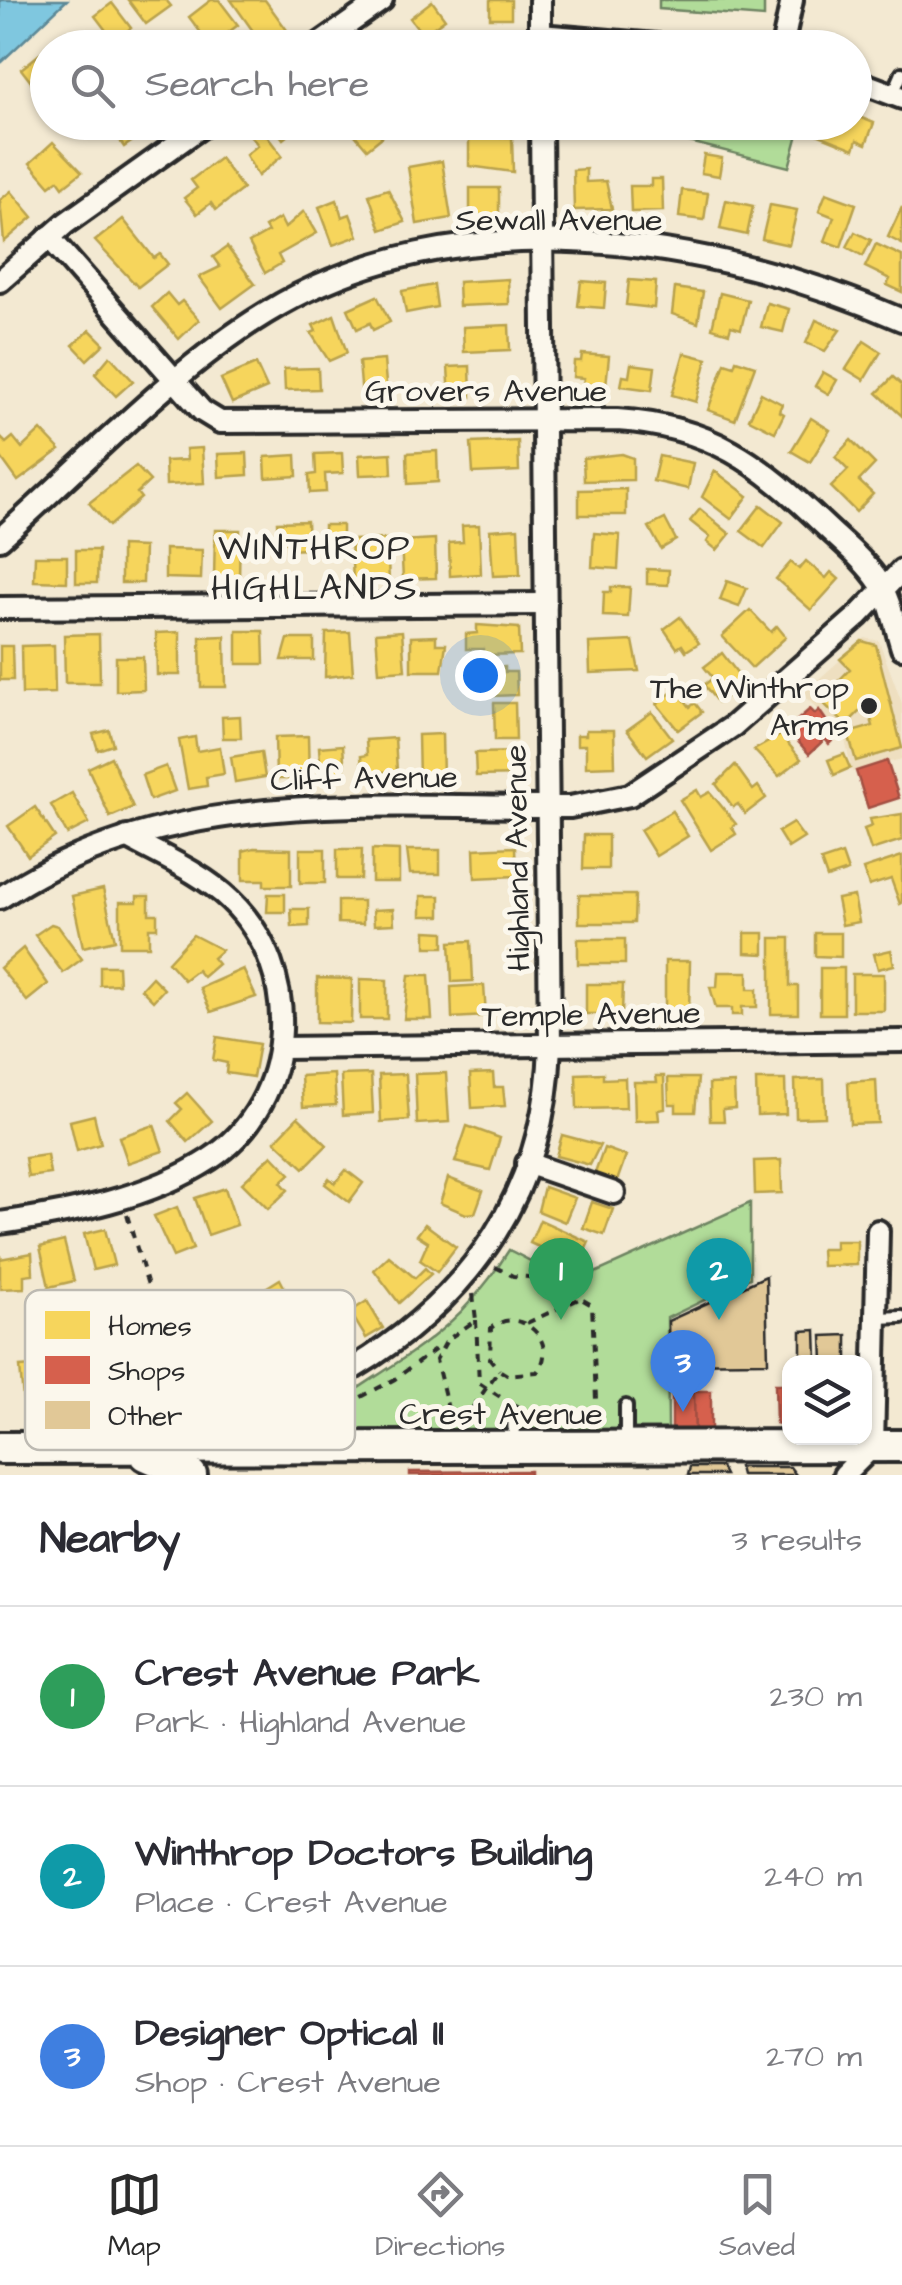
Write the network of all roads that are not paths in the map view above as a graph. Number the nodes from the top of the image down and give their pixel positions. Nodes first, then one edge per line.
1 (382, 0) edge
2 (540, 0) edge
3 (792, 0) edge
4 (340, 30) edge
5 (540, 30) edge
6 (786, 30) edge
7 (902, 73) edge
8 (872, 87) edge
9 (897, 96) edge
10 (183, 140) edge
11 (541, 140) edge
12 (49, 236) junction
13 (542, 243) junction
14 (0, 281) edge
15 (902, 320) edge
16 (176, 382) junction
17 (544, 419) junction
18 (0, 539) edge
19 (902, 570) edge
20 (884, 591) junction
21 (546, 604) junction
22 (0, 608) edge
23 (902, 648) edge
24 (548, 808) junction
25 (127, 836) junction
26 (0, 898) edge
27 (902, 1041) edge
28 (550, 1045) junction
29 (281, 1048) junction
30 (527, 1162) junction
31 (614, 1193) dead end
32 (0, 1223) edge
33 (878, 1232) dead end
34 (902, 1317) edge
35 (876, 1318) junction
36 (355, 1366) edge
37 (626, 1406) dead end
38 (514, 1412) road end
39 (888, 1446) edge
40 (0, 1448) edge
41 (25, 1448) edge
42 (514, 1448) junction
43 (611, 1448) junction
44 (129, 1450) edge
45 (194, 1462) edge
46 (242, 1462) edge
47 (279, 1463) edge
48 (844, 1475) edge

1 - 4 street
2 - 5 street
3 - 6 street
7 - 9 lane
8 - 9 street
10 - 12 street
11 - 13 street, Highland Avenue
12 - 14 street
12 - 16 street, Grovers Avenue
13 - 15 street, Sewall Avenue
13 - 16 street, Sewall Avenue
13 - 17 street, Highland Avenue
16 - 17 street, Grovers Avenue
16 - 18 street, Sewall Avenue
17 - 20 street, Grovers Avenue
17 - 21 street, Highland Avenue
19 - 20 street, Cliff Avenue
20 - 23 street, Grovers Avenue
20 - 24 street, Cliff Avenue
21 - 22 street
21 - 24 street, Highland Avenue
24 - 25 street, Cliff Avenue
24 - 28 street, Highland Avenue
25 - 26 street, Cliff Avenue
25 - 29 street
27 - 28 street, Temple Avenue
28 - 29 street, Temple Avenue
28 - 30 street, Highland Avenue
29 - 32 street
30 - 31 street
30 - 36 street, Highland Avenue
33 - 35 street
34 - 35 lane
35 - 39 street
37 - 43 lane
38 - 42 lane
39 - 43 main road, Crest Avenue
39 - 48 street
40 - 41 main road, Crest Avenue
42 - 43 main road, Crest Avenue
42 - 47 main road, Crest Avenue
44 - 45 main road, Crest Avenue
45 - 46 main road, Crest Avenue
46 - 47 main road, Crest Avenue

